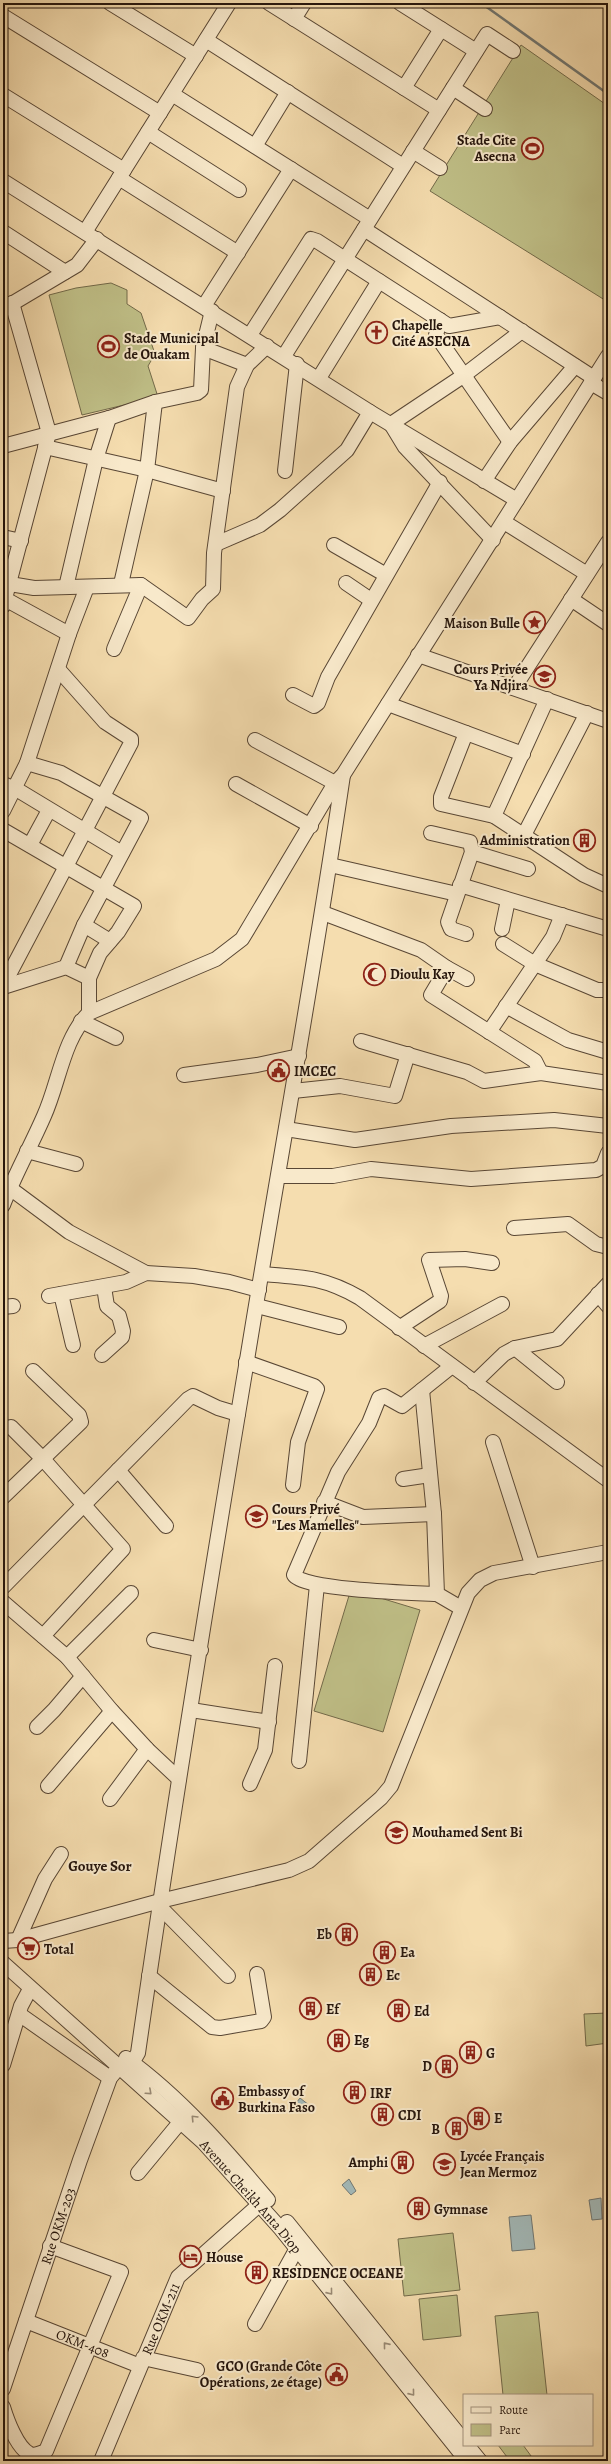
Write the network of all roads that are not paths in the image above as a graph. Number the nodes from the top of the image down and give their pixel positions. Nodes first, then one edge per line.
1 (110, 3) edge
2 (229, 3) edge
3 (269, 3) edge
4 (304, 3) edge
5 (400, 3) edge
6 (3, 16) edge
7 (294, 19) junction
8 (441, 29) junction
9 (206, 40) junction
10 (476, 51) junction
11 (513, 52) dead end
12 (196, 56) junction
13 (404, 88) junction
14 (452, 88) junction
15 (288, 92) junction
16 (172, 94) junction
17 (3, 95) edge
18 (485, 109) dead end
19 (439, 110) junction
20 (160, 113) junction
21 (148, 132) junction
22 (255, 146) junction
23 (413, 151) junction
24 (403, 166) junction
25 (440, 168) dead end
26 (291, 169) junction
27 (121, 174) junction
28 (3, 181) edge
29 (238, 190) dead end
30 (367, 224) junction
31 (3, 232) edge
32 (91, 236) junction
33 (238, 253) junction
34 (345, 259) junction
35 (65, 272) junction
36 (380, 281) junction
37 (8, 306) edge
38 (208, 309) junction
39 (500, 317) junction
40 (440, 320) junction
41 (522, 331) junction
42 (250, 335) junction
43 (267, 346) junction
44 (203, 348) junction
45 (284, 356) junction
46 (608, 356) edge
47 (297, 364) junction
48 (247, 366) junction
49 (575, 366) junction
50 (463, 376) junction
51 (319, 378) junction
52 (593, 380) junction
53 (608, 393) edge
54 (155, 402) junction
55 (370, 412) junction
56 (110, 418) junction
57 (391, 424) junction
58 (49, 433) junction
59 (510, 442) junction
60 (3, 446) edge
61 (45, 447) junction
62 (96, 459) junction
63 (147, 470) junction
64 (285, 471) dead end
65 (484, 481) junction
66 (440, 482) junction
67 (223, 491) junction
68 (517, 500) junction
69 (504, 522) junction
70 (3, 537) edge
71 (493, 540) junction
72 (21, 541) junction
73 (608, 542) edge
74 (216, 544) junction
75 (334, 546) dead end
76 (587, 574) junction
77 (386, 575) junction
78 (346, 583) dead end
79 (121, 584) junction
80 (141, 585) junction
81 (66, 587) junction
82 (87, 587) junction
83 (6, 595) edge
84 (571, 599) junction
85 (371, 600) junction
86 (608, 624) edge
87 (69, 634) junction
88 (114, 649) dead end
89 (418, 655) junction
90 (58, 668) junction
91 (514, 688) junction
92 (293, 695) dead end
93 (547, 700) junction
94 (388, 704) junction
95 (587, 713) junction
96 (608, 721) edge
97 (466, 733) junction
98 (255, 740) dead end
99 (523, 754) junction
100 (27, 763) junction
101 (339, 779) junction
102 (236, 784) dead end
103 (9, 787) edge
104 (103, 797) junction
105 (49, 810) junction
106 (3, 811) edge
107 (494, 816) junction
108 (311, 826) junction
109 (3, 830) edge
110 (85, 832) junction
111 (431, 833) dead end
112 (524, 835) junction
113 (30, 845) junction
114 (472, 852) junction
115 (122, 853) junction
116 (330, 864) junction
117 (67, 867) junction
118 (528, 869) dead end
119 (608, 886) edge
120 (104, 888) junction
121 (458, 890) junction
122 (508, 900) junction
123 (323, 913) junction
124 (562, 915) junction
125 (84, 925) junction
126 (502, 929) dead end
127 (608, 929) edge
128 (466, 934) dead end
129 (110, 941) junction
130 (503, 944) dead end
131 (536, 964) junction
132 (66, 967) junction
133 (447, 968) junction
134 (89, 978) junction
135 (467, 979) dead end
136 (3, 986) edge
137 (608, 990) edge
138 (506, 1006) junction
139 (85, 1017) junction
140 (489, 1032) junction
141 (116, 1038) dead end
142 (361, 1040) dead end
143 (608, 1052) edge
144 (408, 1054) junction
145 (299, 1056) junction
146 (541, 1073) junction
147 (184, 1075) dead end
148 (608, 1083) edge
149 (293, 1091) junction
150 (608, 1126) edge
151 (286, 1129) junction
152 (27, 1151) junction
153 (608, 1153) edge
154 (76, 1164) dead end
155 (279, 1176) junction
156 (6, 1185) edge
157 (3, 1205) edge
158 (514, 1228) dead end
159 (608, 1247) edge
160 (492, 1263) dead end
161 (146, 1273) junction
162 (262, 1274) junction
163 (608, 1284) edge
164 (104, 1287) junction
165 (259, 1290) junction
166 (598, 1294) junction
167 (502, 1304) dead end
168 (256, 1306) junction
169 (608, 1306) edge
170 (339, 1327) dead end
171 (399, 1328) junction
172 (73, 1345) dead end
173 (424, 1346) junction
174 (515, 1348) junction
175 (102, 1355) dead end
176 (246, 1362) junction
177 (452, 1366) junction
178 (33, 1371) dead end
179 (557, 1382) dead end
180 (474, 1383) junction
181 (422, 1390) junction
182 (238, 1414) junction
183 (11, 1427) dead end
184 (493, 1442) dead end
185 (43, 1459) junction
186 (118, 1470) junction
187 (430, 1475) junction
188 (403, 1479) dead end
189 (608, 1480) edge
190 (293, 1485) dead end
191 (3, 1497) edge
192 (324, 1502) junction
193 (84, 1504) junction
194 (434, 1514) junction
195 (166, 1526) dead end
196 (608, 1552) edge
197 (533, 1567) junction
198 (317, 1585) junction
199 (3, 1587) edge
200 (131, 1593) dead end
201 (437, 1594) junction
202 (3, 1602) edge
203 (461, 1608) junction
204 (43, 1636) junction
205 (154, 1640) dead end
206 (200, 1650) junction
207 (67, 1657) junction
208 (275, 1666) dead end
209 (83, 1676) junction
210 (191, 1710) junction
211 (112, 1711) junction
212 (269, 1722) junction
213 (37, 1727) dead end
214 (147, 1749) junction
215 (299, 1761) dead end
216 (179, 1779) junction
217 (250, 1784) dead end
218 (48, 1786) dead end
219 (110, 1799) dead end
220 (61, 1854) dead end
221 (159, 1903) junction
222 (18, 1940) junction
223 (3, 1942) edge
224 (3, 1949) edge
225 (3, 1963) edge
226 (257, 1974) dead end
227 (149, 1976) junction
228 (228, 1976) dead end
229 (30, 1989) junction
230 (19, 2014) junction
231 (84, 2036) junction
232 (99, 2048) junction
233 (72, 2051) junction
234 (86, 2062) junction
235 (3, 2065) edge
236 (126, 2065) junction
237 (110, 2078) junction
238 (181, 2121) junction
239 (138, 2173) dead end
240 (260, 2204) junction
241 (50, 2246) junction
242 (296, 2250) junction
243 (26, 2321) junction
244 (255, 2324) dead end
245 (90, 2346) junction
246 (141, 2362) junction
247 (197, 2370) dead end
248 (3, 2389) edge
249 (3, 2407) edge
250 (463, 2440) edge
251 (468, 2446) edge
252 (101, 2461) edge
253 (467, 2461) edge
254 (480, 2461) edge

1 - 12 street
2 - 9 street
3 - 7 street
4 - 7 street
5 - 8 street
6 - 20 street
7 - 13 street
8 - 10 street
8 - 13 street
9 - 12 street
9 - 15 street
10 - 11 street
10 - 14 street
12 - 16 street
13 - 19 street
14 - 18 street
14 - 19 street
15 - 22 street
15 - 24 street
16 - 20 street
16 - 22 street
17 - 27 street
19 - 23 street
20 - 21 street
21 - 27 street
21 - 29 street
22 - 26 street
23 - 24 street
23 - 25 street
24 - 30 street
26 - 30 street
26 - 33 street
27 - 32 street
27 - 33 street
28 - 32 street
30 - 34 street
30 - 39 street
31 - 35 street
32 - 35 street
32 - 38 street
33 - 38 street
34 - 36 street
34 - 42 street
34 - 45 street
35 - 37 street
36 - 40 street
36 - 51 street
37 - 58 street
38 - 42 street
38 - 44 street
39 - 40 street
39 - 41 street
40 - 50 street
41 - 49 street
41 - 50 street
42 - 43 street
43 - 45 street
43 - 48 street
44 - 48 street
44 - 54 street
45 - 47 street
46 - 52 street
47 - 51 street
47 - 64 street
48 - 67 street
49 - 52 street
49 - 59 street
50 - 57 street
50 - 59 street
51 - 55 street
52 - 53 street
52 - 68 street
54 - 56 street
54 - 63 street
55 - 57 street
55 - 74 street
56 - 58 street
56 - 62 street
57 - 65 street
57 - 66 street
58 - 60 street
58 - 61 street
59 - 65 street
61 - 62 street
61 - 72 street
62 - 63 street
62 - 81 street
63 - 67 street
63 - 79 street
65 - 68 street
66 - 71 street
66 - 77 street
67 - 74 street
68 - 69 street
69 - 71 street
69 - 76 street
70 - 72 street
71 - 89 street
72 - 83 street
73 - 76 street
74 - 80 street
75 - 77 street
76 - 84 street
77 - 85 street
78 - 85 street
79 - 80 street
79 - 82 street
80 - 88 street
81 - 82 street
81 - 83 street
82 - 87 street
83 - 87 street
84 - 86 street
84 - 91 street
85 - 92 street
87 - 90 street
89 - 91 street
89 - 94 street
90 - 100 street
90 - 104 street
91 - 93 street
93 - 95 street
93 - 99 street
94 - 97 street
94 - 101 street
95 - 96 street
95 - 112 street
97 - 99 street
97 - 107 street
98 - 101 street
99 - 107 street
100 - 103 street
100 - 104 street
101 - 108 street
101 - 116 street, Rue OKM-203
102 - 108 street
103 - 105 street
103 - 106 street
104 - 110 street
104 - 115 street
105 - 110 street
105 - 113 street
107 - 112 street
108 - 139 street
109 - 113 street
110 - 115 street
110 - 117 street
111 - 114 street
112 - 119 street
113 - 117 street
114 - 118 street
114 - 121 street
115 - 120 street
116 - 121 street
116 - 123 street, Rue OKM-203
117 - 120 street
117 - 136 street
120 - 125 street
120 - 129 street
121 - 122 street
121 - 128 street
122 - 124 street
122 - 126 street
123 - 133 street
123 - 145 street, Rue OKM-203
124 - 127 street
124 - 131 street
125 - 129 street
125 - 132 street
129 - 134 street
130 - 131 street
131 - 137 street
131 - 138 street
132 - 134 street
132 - 136 street
133 - 135 street
133 - 140 street
134 - 139 street
138 - 140 street
138 - 143 street
139 - 141 street
139 - 152 street
140 - 146 street
142 - 144 street
144 - 146 street
144 - 149 street
145 - 147 street
145 - 149 street, Rue OKM-203
146 - 148 street
149 - 151 street, Rue OKM-203
150 - 151 street
151 - 155 street, Rue OKM-203
152 - 154 street
152 - 156 street
153 - 155 street
155 - 162 street, Rue OKM-203
156 - 157 street
156 - 161 street
158 - 159 street
160 - 171 street
161 - 164 street
161 - 165 street
162 - 165 street, Rue OKM-203
162 - 171 street
163 - 166 street
164 - 172 street
164 - 175 street
165 - 168 street, Rue OKM-203
166 - 169 street
166 - 174 street
167 - 173 street
168 - 170 street
168 - 176 street, Rue OKM-203
171 - 173 street
173 - 177 street
174 - 179 street
174 - 180 street
176 - 182 street, Rue OKM-203
176 - 190 street
177 - 180 street
177 - 181 street
178 - 185 street
180 - 189 street
181 - 187 street
181 - 192 street
182 - 186 street
182 - 206 street, Rue OKM-203
183 - 185 street
184 - 197 street
185 - 191 street
185 - 193 street
186 - 193 street
186 - 195 street
187 - 188 street
187 - 194 street
192 - 194 street
192 - 198 street
193 - 199 street
193 - 204 street
194 - 201 street
196 - 197 street
197 - 203 street
198 - 201 street
198 - 215 street
200 - 207 street
201 - 203 street
202 - 204 street
203 - 221 street
204 - 207 street
205 - 206 street
206 - 210 street, Rue OKM-203
207 - 209 street
208 - 212 street
209 - 211 street
209 - 213 street
210 - 212 street
210 - 216 street, Rue OKM-203
211 - 214 street
211 - 218 street
212 - 217 street
214 - 216 street
214 - 219 street
216 - 221 street, Rue OKM-203
220 - 222 street
221 - 222 street
221 - 227 street, Rue OKM-203
221 - 228 street
222 - 223 street
223 - 224 street
224 - 236 street, Avenue Cheikh Anta Diop
225 - 229 street, Avenue Cheikh Anta Diop
226 - 227 street
227 - 236 street, Rue OKM-203
229 - 230 street
229 - 231 street, Avenue Cheikh Anta Diop
230 - 233 street
230 - 235 street
231 - 232 street, Avenue Cheikh Anta Diop
231 - 233 street
232 - 234 street
232 - 236 street, Avenue Cheikh Anta Diop
233 - 234 street
234 - 237 street
236 - 237 street, Rue OKM-203
236 -> 238 street, Avenue Cheikh Anta Diop
250 -> 236 street, Avenue Cheikh Anta Diop
237 - 241 street, Rue OKM-203
238 - 239 street
238 - 240 street, Avenue Cheikh Anta Diop
240 - 242 street, Avenue Cheikh Anta Diop
240 - 246 street, Rue OKM-211
241 - 243 street, Rue OKM-203
241 - 245 street
242 - 244 street
242 -> 253 street, Avenue Cheikh Anta Diop
243 - 245 street, OKM-408
243 - 248 street, Rue OKM-203
245 - 246 street, OKM-408
245 - 249 street
246 - 247 street, OKM-408
246 - 252 street, Rue OKM-211
251 - 254 street

